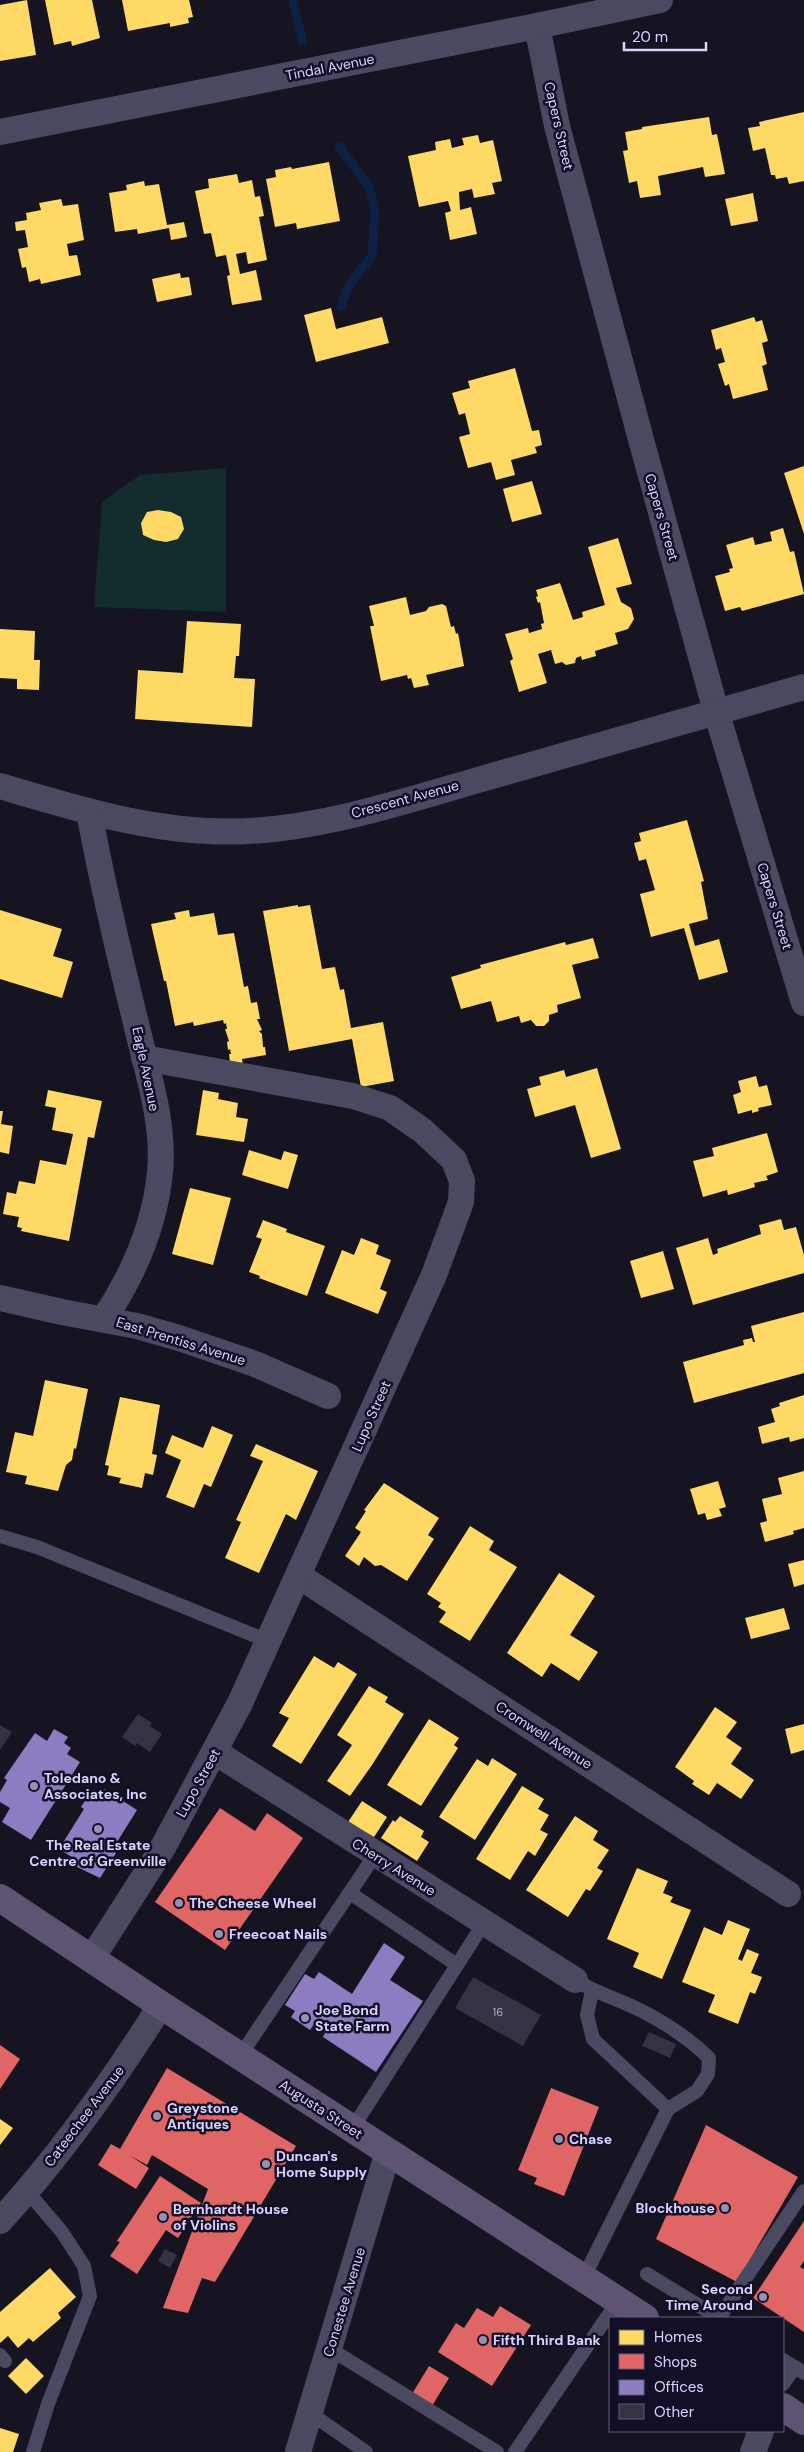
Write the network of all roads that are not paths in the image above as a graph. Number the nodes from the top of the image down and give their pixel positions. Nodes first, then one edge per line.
1 (660, 0) edge
2 (537, 26) junction
3 (0, 132) edge
4 (804, 687) edge
5 (716, 711) junction
6 (0, 786) edge
7 (88, 812) junction
8 (804, 1003) edge
9 (144, 1058) junction
10 (0, 1298) edge
11 (104, 1319) junction
12 (328, 1396) dead end
13 (0, 1536) edge
14 (299, 1576) junction
15 (268, 1641) junction
16 (215, 1752) junction
17 (375, 1855) junction
18 (350, 1893) junction
19 (788, 1894) dead end
20 (0, 1898) edge
21 (484, 1923) junction
22 (92, 1958) junction
23 (457, 1965) junction
24 (584, 1986) junction
25 (161, 2005) junction
26 (240, 2056) junction
27 (668, 2110) junction
28 (352, 2129) junction
29 (388, 2152) junction
30 (27, 2191) junction
31 (804, 2191) edge
32 (0, 2221) edge
33 (647, 2274) dead end
34 (584, 2279) junction
35 (618, 2301) junction
36 (643, 2317) edge
37 (717, 2317) edge
38 (720, 2317) edge
39 (330, 2350) junction
40 (794, 2367) edge
41 (784, 2382) edge
42 (784, 2409) edge
43 (310, 2413) junction
44 (804, 2421) edge
45 (761, 2432) edge
46 (33, 2452) edge
47 (298, 2452) edge
48 (366, 2452) edge
49 (497, 2452) edge
50 (515, 2452) edge
51 (754, 2452) edge

1 - 2 street, Tindal Avenue
2 - 3 street, Tindal Avenue
2 - 5 street, Capers Street
4 - 5 street, Crescent Avenue
5 - 7 street, Crescent Avenue
5 - 8 street, Capers Street
6 - 7 street, Crescent Avenue
7 - 9 street, Eagle Avenue
9 - 11 street, Eagle Avenue
9 - 14 street, Lupo Street
10 - 11 street, East Prentiss Avenue
11 - 12 street, East Prentiss Avenue
13 - 15 lane
14 - 15 street, Lupo Street
14 - 19 street, Cromwell Avenue
15 - 16 street, Lupo Street
16 - 17 street, Cherry Avenue
16 - 22 street, Lupo Street
17 - 18 lane
17 - 21 street, Cherry Avenue
18 - 23 lane
18 - 26 lane
20 - 22 main road, Augusta Street
21 - 23 lane
21 - 24 street, Cherry Avenue
22 - 25 main road, Augusta Street
23 - 28 lane
24 - 27 lane
24 - 27 lane
25 - 26 main road, Augusta Street
25 - 30 street, Cateechee Avenue
26 - 28 main road, Augusta Street
27 - 34 lane
28 - 29 main road, Augusta Street
29 - 34 main road, Augusta Street
29 - 39 street, Conestee Avenue
30 - 32 street, Cateechee Avenue
30 - 46 lane
31 - 38 lane
33 - 37 lane
34 - 35 main road, Augusta Street
35 - 36 main road, Augusta Street
35 - 50 lane
39 - 43 street, Conestee Avenue
39 - 49 lane
40 - 41 lane
42 - 44 main road
43 - 47 street, Conestee Avenue
43 - 48 lane
45 - 51 street

